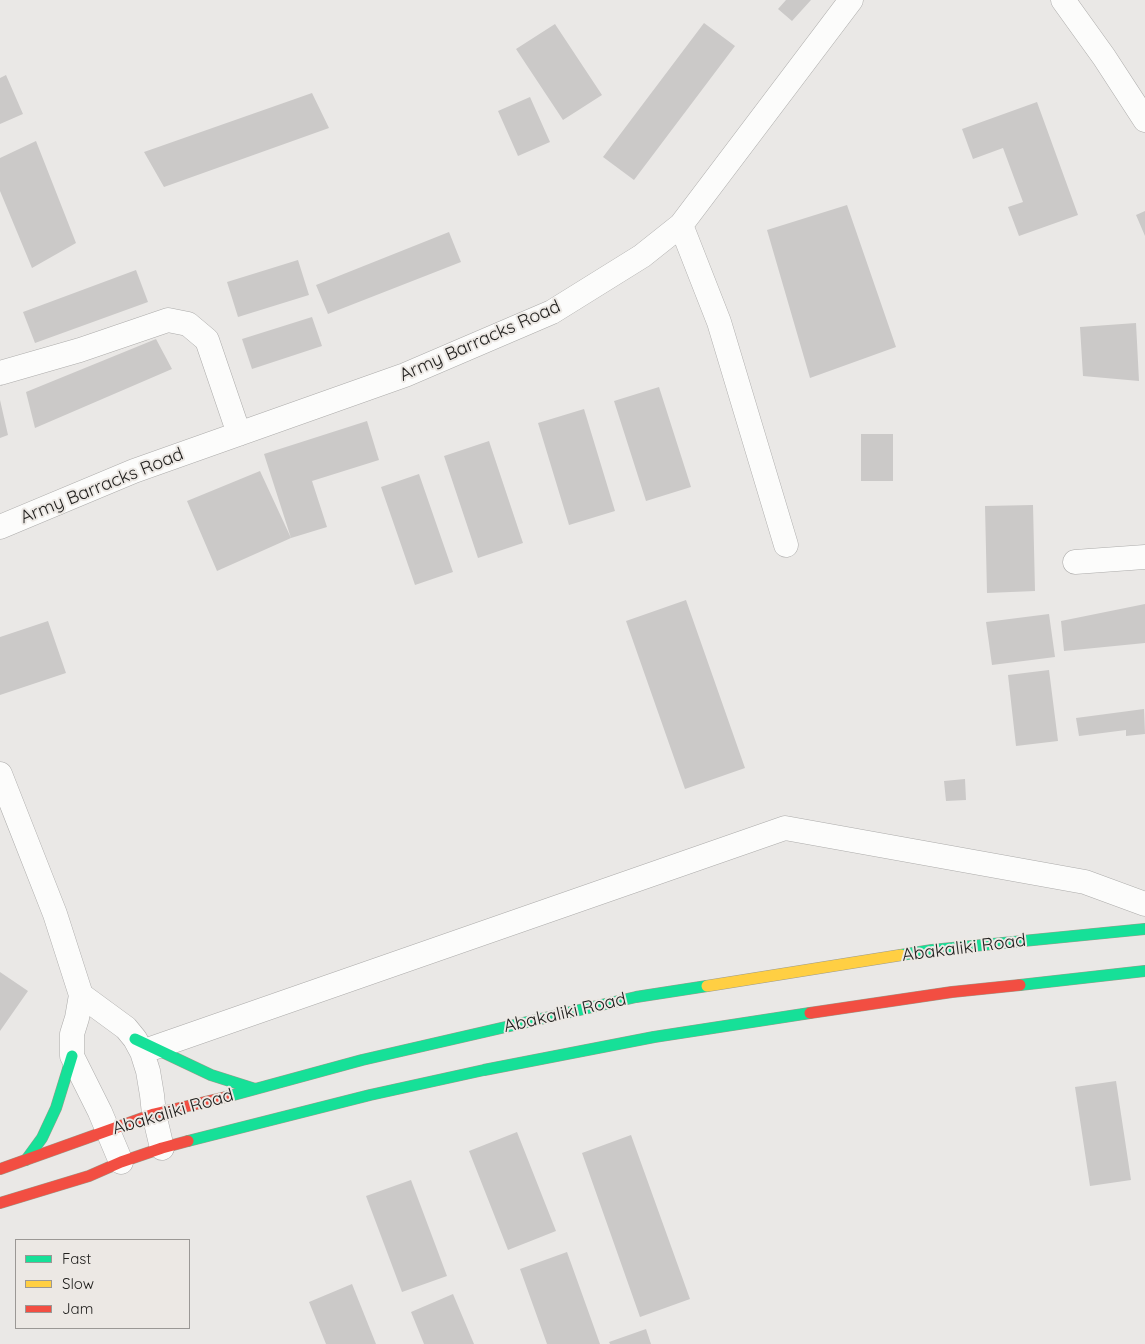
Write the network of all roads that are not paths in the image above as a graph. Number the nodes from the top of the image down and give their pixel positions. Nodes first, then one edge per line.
1 (851, 0) edge
2 (1063, 0) edge
3 (1145, 120) edge
4 (681, 225) junction
5 (0, 373) edge
6 (239, 434) junction
7 (0, 527) edge
8 (786, 544) dead end
9 (1145, 557) edge
10 (1075, 562) dead end
11 (0, 774) edge
12 (1145, 904) edge
13 (1145, 929) edge
14 (1145, 971) edge
15 (81, 995) junction
16 (144, 1044) junction
17 (72, 1056) junction
18 (257, 1089) junction
19 (154, 1114) junction
20 (108, 1130) junction
21 (162, 1148) junction
22 (26, 1160) junction
23 (121, 1162) junction
24 (0, 1168) edge
25 (0, 1203) edge

1 - 4 street, Army Barracks Road
2 - 3 street
4 - 6 street, Army Barracks Road
4 - 8 street
5 - 6 street
6 - 7 street, Army Barracks Road
9 - 10 street
11 - 15 street
12 - 16 street
13 - 18 main road, Abakaliki Road
14 - 21 main road, Abakaliki Road
15 - 16 street
15 - 17 street
16 - 18 main road
16 - 19 street
17 - 20 street
17 - 22 main road
18 - 19 main road, Abakaliki Road
19 - 20 main road, Abakaliki Road
19 - 21 street
20 - 22 main road, Abakaliki Road
20 - 23 street
21 - 23 main road, Abakaliki Road
22 - 24 main road, Abakaliki Road
23 - 25 main road, Abakaliki Road

